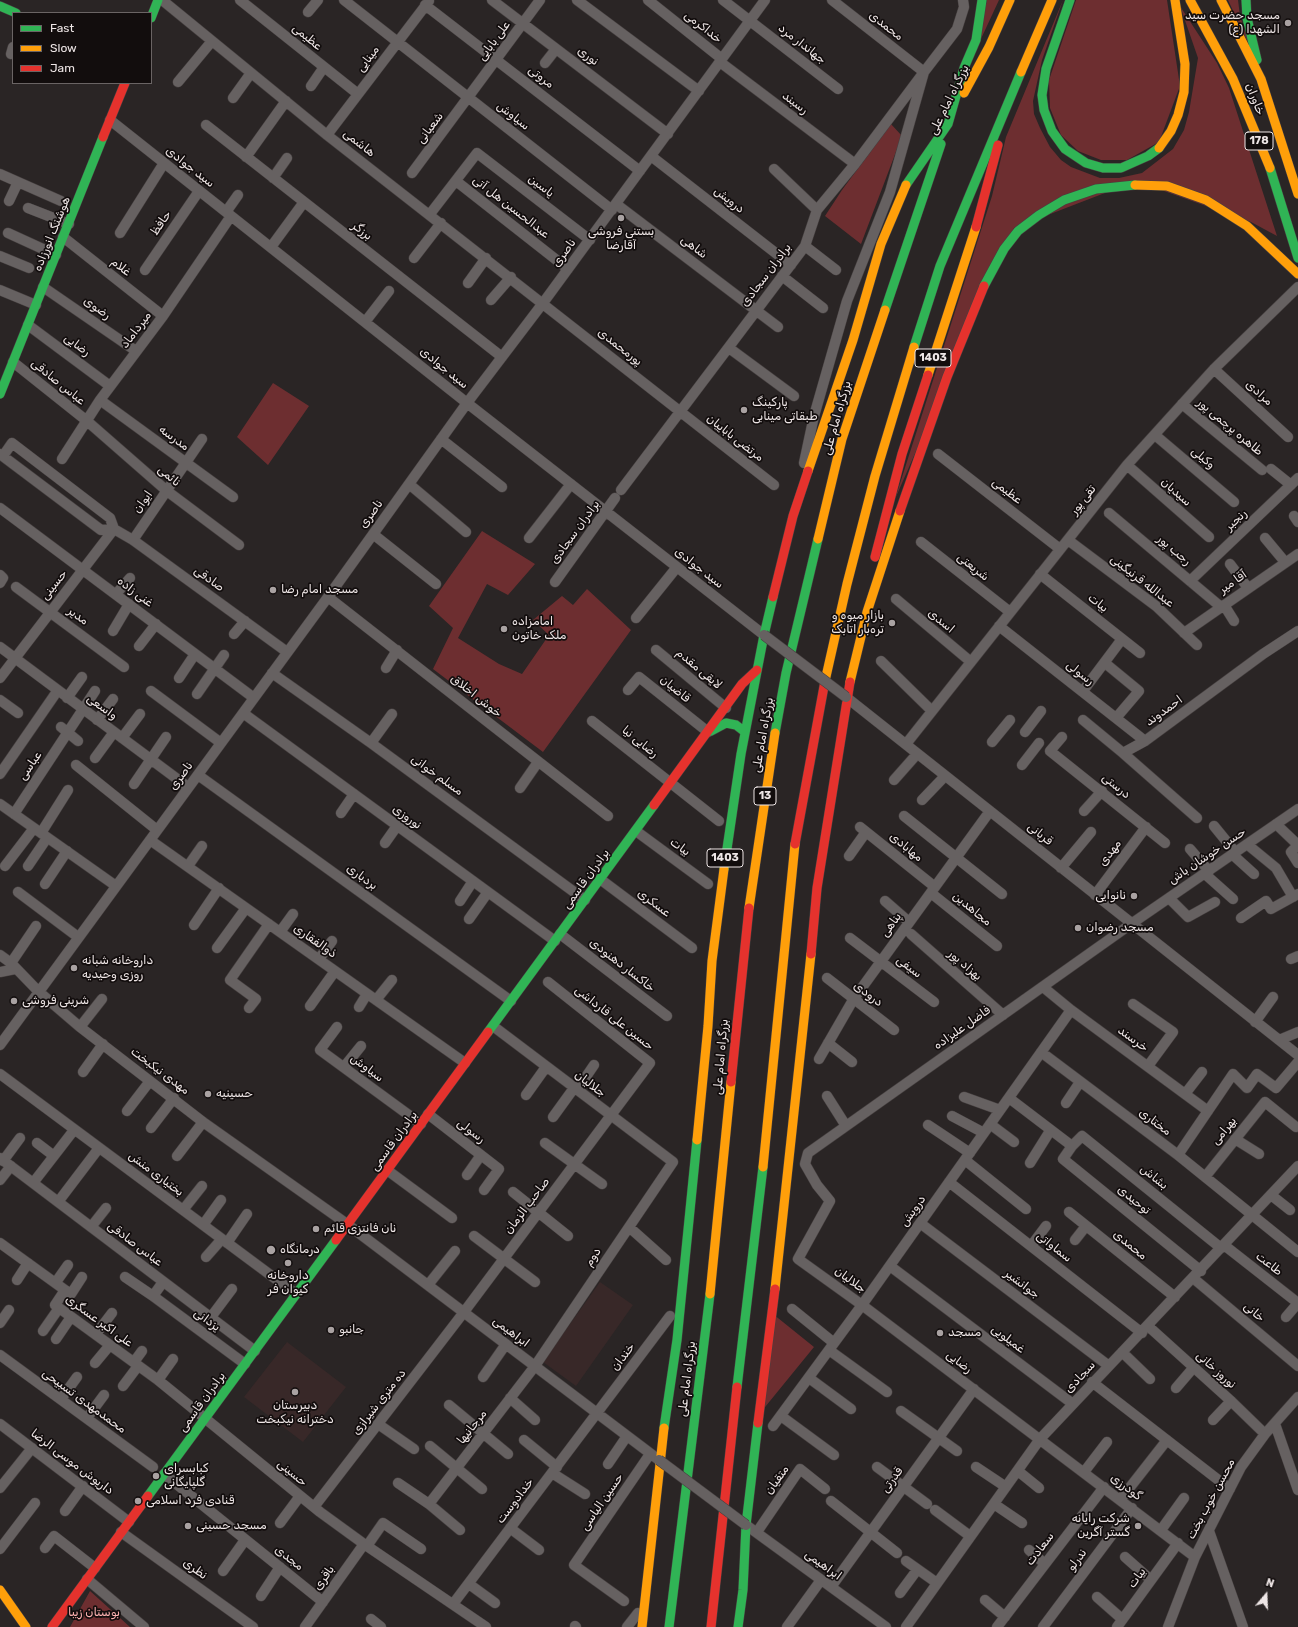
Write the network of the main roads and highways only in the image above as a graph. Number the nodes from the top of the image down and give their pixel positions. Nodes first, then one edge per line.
1 (158, 0) edge
2 (982, 0) edge
3 (1010, 0) edge
4 (1052, 0) edge
5 (1070, 0) edge
6 (1175, 0) edge
7 (1190, 0) edge
8 (1221, 0) edge
9 (1246, 0) edge
10 (0, 6) edge
11 (14, 12) edge
12 (152, 15) edge
13 (1261, 79) junction
14 (125, 84) edge
15 (1006, 106) junction
16 (948, 124) junction
17 (1298, 194) edge
18 (1298, 258) edge
19 (1298, 274) edge
20 (2, 381) edge
21 (0, 394) edge
22 (867, 612) junction
23 (757, 670) junction
24 (708, 732) junction
25 (745, 732) junction
26 (0, 1590) edge
27 (26, 1626) edge
28 (52, 1627) edge
29 (642, 1627) edge
30 (669, 1627) edge
31 (711, 1627) edge
32 (738, 1627) edge

1 - 12 main road
2 - 16 main road
3 - 16 main road, بزرگراه امام علی / 13
4 - 15 main road
5 - 6 main road
7 - 18 main road, خاوران / 178
8 - 13 main road, خاوران / 178
9 - 13 main road
10 - 11 main road
13 - 17 main road, خاوران / 178
14 - 20 main road, هوشنگ انورزاده
15 - 22 main road, 1403
15 - 31 main road
16 - 23 main road, 1403
16 - 30 main road, بزرگراه امام علی / 13
19 - 22 main road
20 - 21 main road, هوشنگ انورزاده
22 - 32 main road
23 - 24 main road, برادران قاسمی
23 - 25 main road, 1403
24 - 25 main road
24 - 28 main road, برادران قاسمی
25 - 29 main road, 1403
26 - 27 main road

